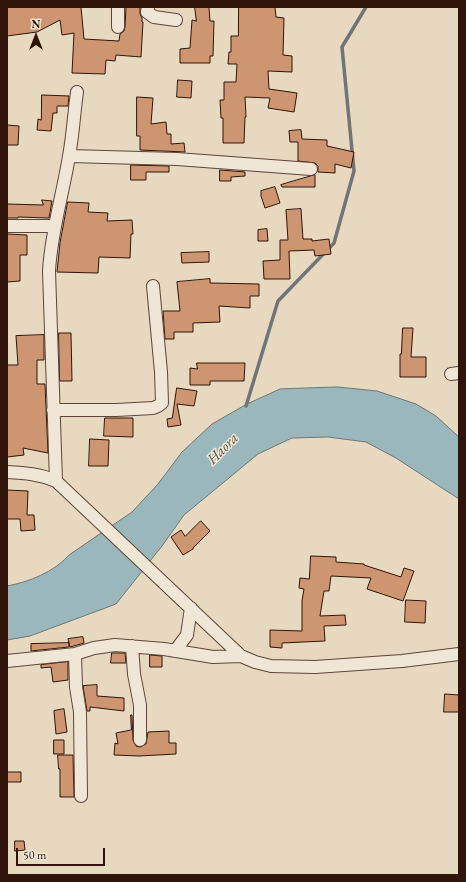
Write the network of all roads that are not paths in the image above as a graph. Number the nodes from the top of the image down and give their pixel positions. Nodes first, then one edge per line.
1 (118, 7) edge
2 (148, 7) edge
3 (176, 20) dead end
4 (118, 27) dead end
5 (77, 92) dead end
6 (69, 156) junction
7 (311, 169) dead end
8 (7, 226) edge
9 (55, 226) junction
10 (152, 286) dead end
11 (53, 410) junction
12 (7, 472) edge
13 (56, 481) junction
14 (187, 605) junction
15 (132, 646) junction
16 (175, 651) junction
17 (75, 654) junction
18 (459, 654) edge
19 (241, 656) junction
20 (7, 661) edge
21 (140, 740) dead end
22 (81, 796) dead end

1 - 4 street
2 - 3 street
5 - 6 street
6 - 7 street
6 - 9 street
8 - 9 street
9 - 11 street
10 - 11 street
11 - 13 street
12 - 13 street
13 - 14 street
14 - 16 street
14 - 19 street
15 - 16 street
15 - 17 street
15 - 21 street
16 - 19 street
17 - 20 street
17 - 22 street
18 - 19 street

